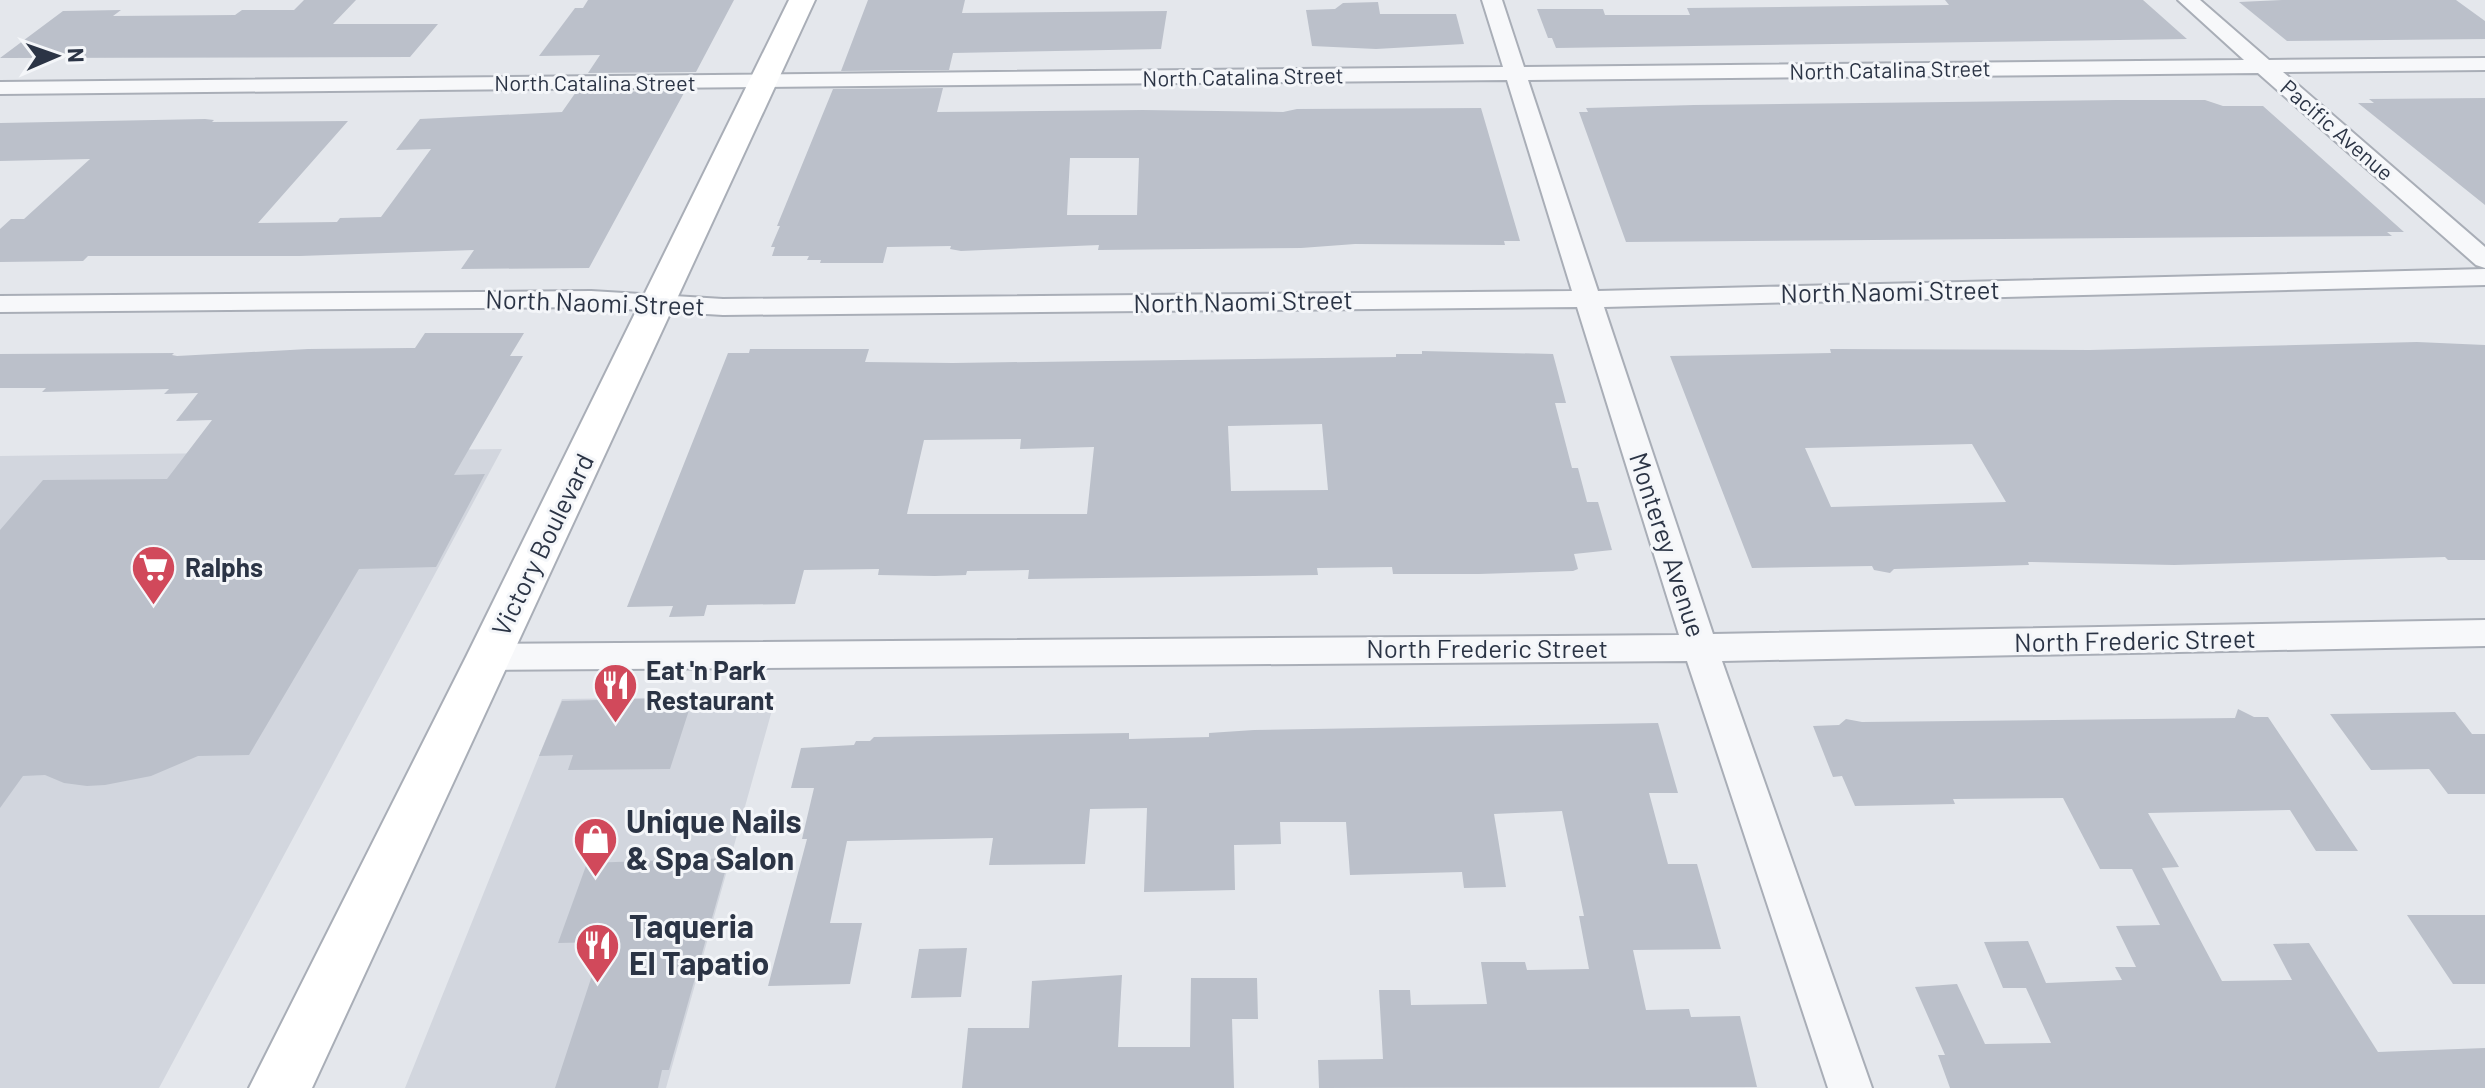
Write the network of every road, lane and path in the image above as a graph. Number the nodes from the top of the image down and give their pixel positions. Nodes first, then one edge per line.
1 (802, 0) edge
2 (1492, 0) edge
3 (2188, 0) edge
4 (2485, 64) edge
5 (2265, 66) junction
6 (1516, 74) junction
7 (762, 82) junction
8 (0, 88) edge
9 (2485, 260) edge
10 (2485, 277) edge
11 (1588, 299) junction
12 (0, 304) edge
13 (659, 305) junction
14 (2485, 633) edge
15 (1700, 648) junction
16 (490, 657) junction
17 (280, 1088) edge
18 (1850, 1088) edge

1 - 7 main road, Victory Boulevard
2 - 6 street, Monterey Avenue
3 - 5 street, Pacific Avenue
4 - 5 street, North Catalina Street
5 - 6 street, North Catalina Street
5 - 9 street, Pacific Avenue
6 - 7 street, North Catalina Street
6 - 11 street, Monterey Avenue
7 - 8 street, North Catalina Street
7 - 13 main road, Victory Boulevard
10 - 11 street, North Naomi Street
11 - 13 street, North Naomi Street
11 - 15 street, Monterey Avenue
12 - 13 street, North Naomi Street
13 - 16 main road, Victory Boulevard
14 - 15 street, North Frederic Street
15 - 16 street, North Frederic Street
15 - 18 street, Monterey Avenue
16 - 17 main road, Victory Boulevard

